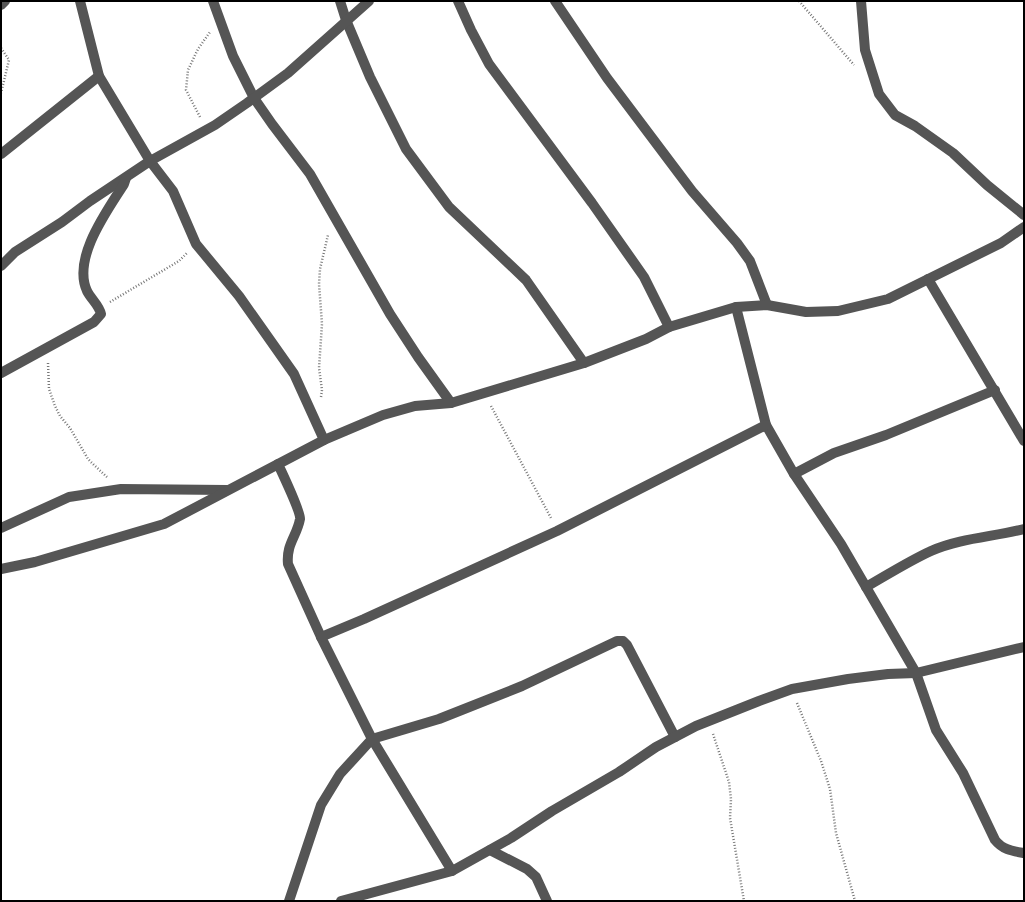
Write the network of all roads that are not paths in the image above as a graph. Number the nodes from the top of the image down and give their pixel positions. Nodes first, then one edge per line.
1 (5, 1) edge
2 (80, 1) edge
3 (213, 1) edge
4 (340, 1) edge
5 (369, 1) edge
6 (458, 1) edge
7 (555, 1) edge
8 (861, 1) edge
9 (1, 5) edge
10 (346, 20) junction
11 (99, 76) junction
12 (254, 98) junction
13 (1, 154) edge
14 (150, 162) junction
15 (126, 178) junction
16 (1024, 215) edge
17 (1024, 227) edge
18 (1, 266) edge
19 (928, 279) junction
20 (767, 306) junction
21 (736, 307) junction
22 (669, 327) junction
23 (584, 363) junction
24 (1, 373) edge
25 (995, 390) junction
26 (451, 403) junction
27 (766, 425) junction
28 (324, 440) junction
29 (1024, 441) edge
30 (278, 464) junction
31 (794, 474) junction
32 (229, 490) junction
33 (1, 528) edge
34 (1024, 529) edge
35 (1, 569) edge
36 (866, 587) junction
37 (321, 637) junction
38 (1024, 647) edge
39 (916, 673) junction
40 (675, 737) junction
41 (372, 739) junction
42 (490, 850) junction
43 (1024, 853) edge
44 (452, 871) junction
45 (289, 901) edge
46 (341, 901) edge
47 (546, 901) edge

1 - 9 street
2 - 11 street
3 - 12 street
4 - 10 street
5 - 10 street
6 - 22 street
7 - 20 street
8 - 16 street
10 - 12 street
10 - 23 street
11 - 13 street
11 - 14 street
12 - 14 street
12 - 26 street
14 - 15 street
14 - 28 street
15 - 18 street
15 - 24 street
17 - 19 street
19 - 20 street
19 - 25 street
20 - 21 street
21 - 22 street
21 - 27 street
22 - 23 street
23 - 26 street
25 - 29 street
25 - 31 street
26 - 28 street
27 - 31 street
27 - 37 street
28 - 30 street
30 - 32 street
30 - 37 street
31 - 36 street
32 - 33 street
32 - 35 street
34 - 36 street
36 - 39 street
37 - 41 street
38 - 39 street
39 - 40 street
39 - 43 street
40 - 41 street
40 - 42 street
41 - 44 street
41 - 45 street
42 - 44 street
42 - 47 street
44 - 46 street

